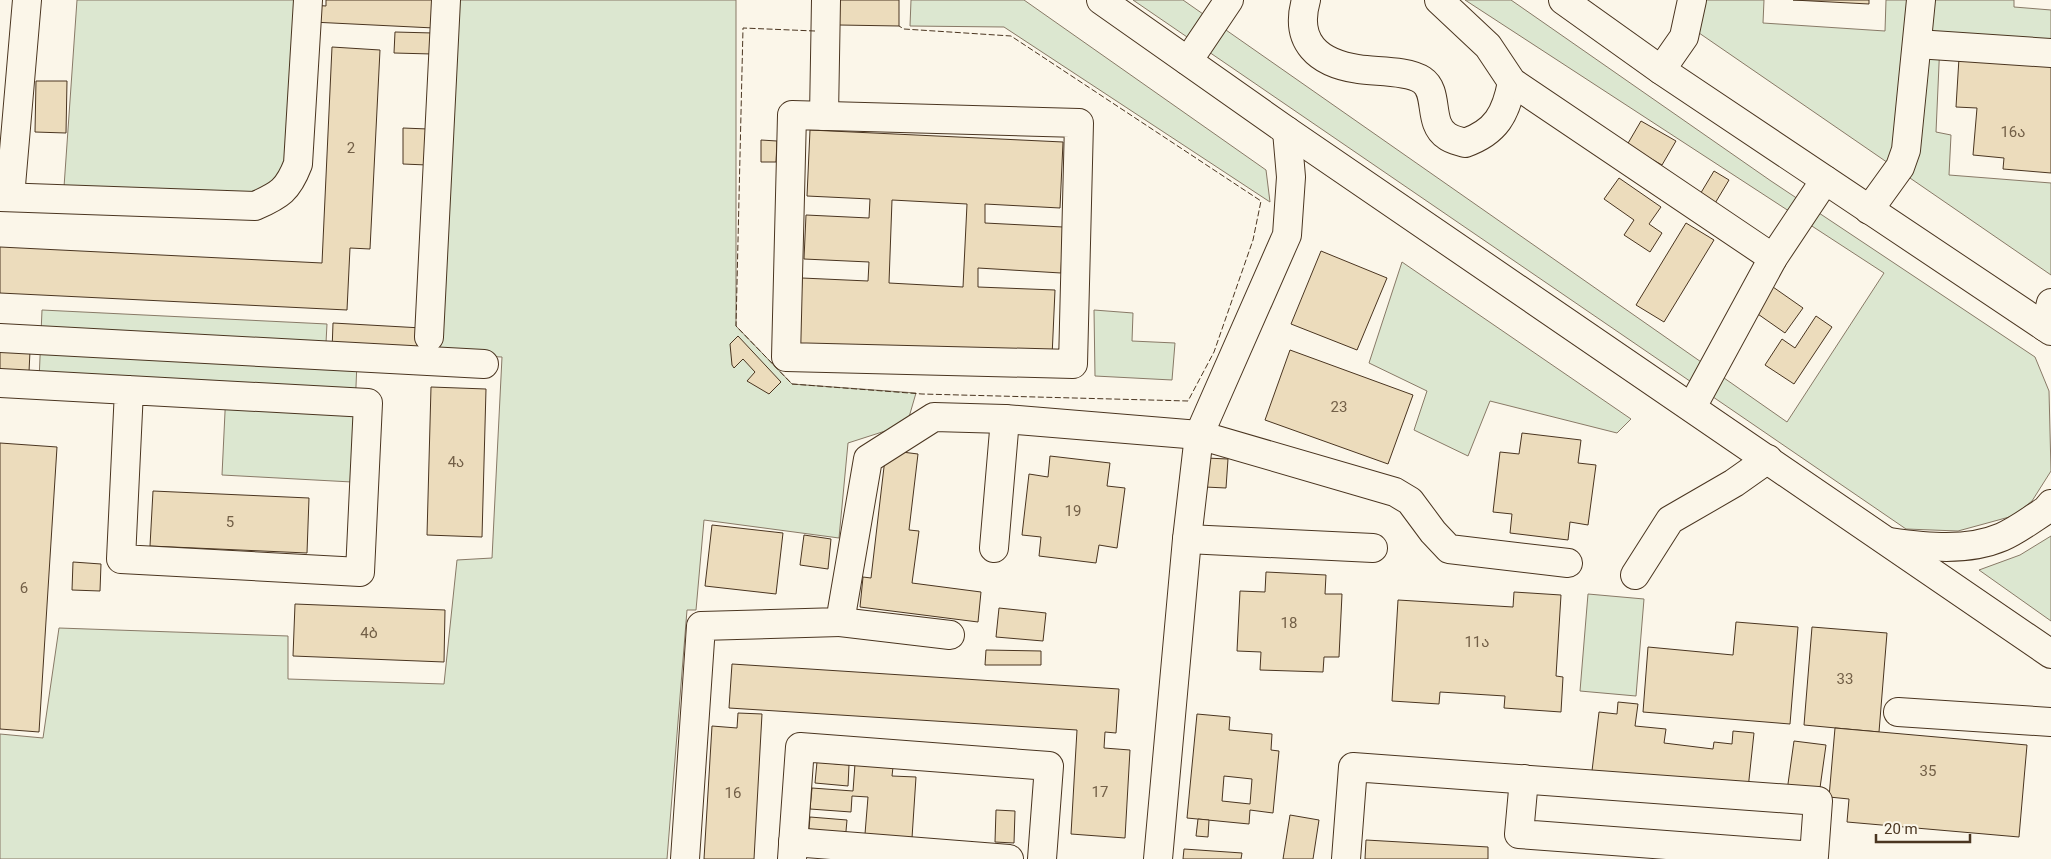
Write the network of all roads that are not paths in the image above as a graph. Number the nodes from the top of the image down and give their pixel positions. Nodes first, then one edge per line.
1 (27, 0) edge
2 (308, 0) edge
3 (446, 0) edge
4 (826, 0) edge
5 (1101, 0) edge
6 (1229, 0) edge
7 (1306, 0) edge
8 (1439, 0) edge
9 (1563, 0) edge
10 (1692, 0) edge
11 (1921, 0) edge
12 (1917, 44) junction
13 (2051, 53) edge
14 (1188, 61) junction
15 (1661, 70) junction
16 (1512, 82) junction
17 (824, 116) junction
18 (1287, 131) junction
19 (1825, 180) junction
20 (5, 197) edge
21 (1869, 210) junction
22 (1773, 258) junction
23 (2050, 326) edge
24 (429, 337) dead end
25 (0, 338) edge
26 (484, 364) dead end
27 (0, 383) edge
28 (129, 390) junction
29 (1692, 407) junction
30 (1005, 419) junction
31 (1199, 435) junction
32 (1768, 460) junction
33 (2051, 504) edge
34 (1187, 540) junction
35 (1884, 541) junction
36 (994, 548) dead end
37 (1373, 548) dead end
38 (1568, 563) dead end
39 (1635, 575) dead end
40 (840, 622) junction
41 (950, 635) dead end
42 (2051, 654) edge
43 (1898, 712) dead end
44 (2051, 722) edge
45 (1524, 779) junction
46 (793, 850) edge
47 (685, 859) edge
48 (1009, 859) edge
49 (1042, 859) edge
50 (1158, 859) edge
51 (1346, 859) edge

1 - 20 main road
2 - 20 main road
3 - 24 main road
4 - 17 main road
5 - 14 main road
6 - 14 main road
7 - 16 main road
8 - 16 main road
9 - 15 main road
10 - 15 main road
11 - 12 main road
12 - 13 main road
12 - 21 main road
14 - 18 main road
15 - 19 main road
16 - 22 main road
17 - 17 main road
18 - 29 main road
18 - 31 main road
19 - 21 main road
19 - 22 main road
21 - 23 main road
22 - 29 main road
25 - 26 main road
27 - 28 main road
28 - 28 main road
29 - 32 main road
30 - 31 main road
30 - 36 main road
30 - 40 main road
31 - 34 main road
31 - 38 main road
32 - 35 main road
32 - 39 main road
33 - 35 main road
34 - 37 main road
34 - 50 main road
35 - 42 main road
40 - 41 main road
40 - 47 main road
43 - 44 main road
45 - 45 main road
45 - 51 main road
46 - 48 main road
46 - 49 main road

